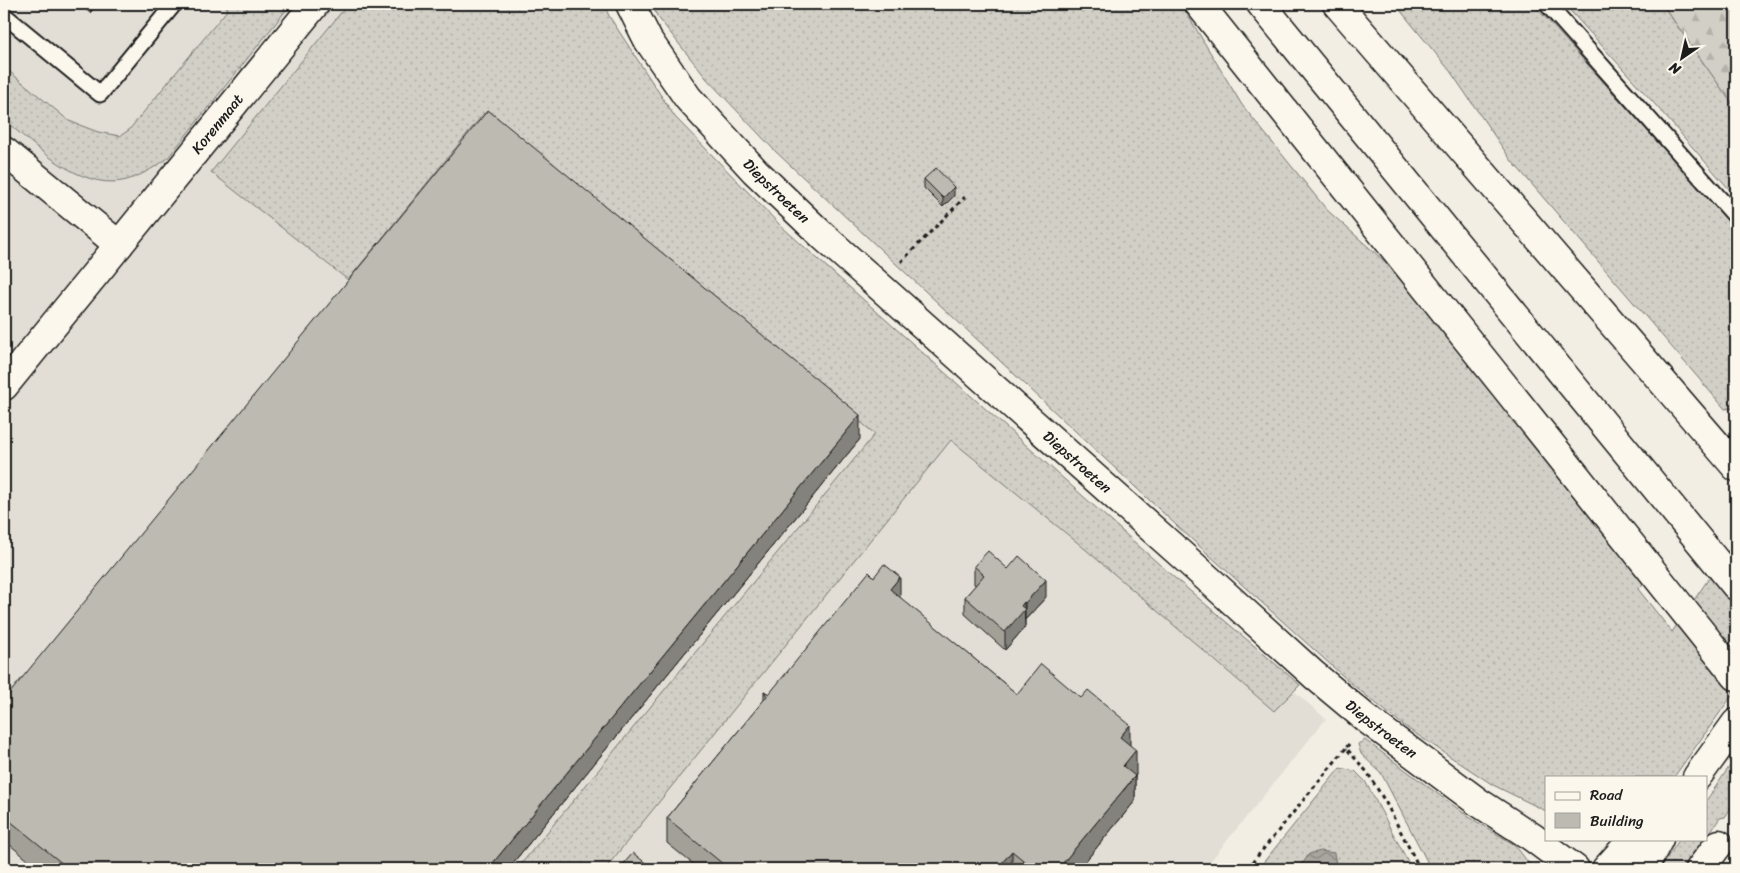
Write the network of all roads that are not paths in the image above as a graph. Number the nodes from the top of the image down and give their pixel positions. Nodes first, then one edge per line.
1 (174, 4) edge
2 (315, 4) edge
3 (630, 4) edge
4 (1199, 4) edge
5 (1261, 4) edge
6 (1337, 4) edge
7 (1547, 4) edge
8 (4, 15) edge
9 (4, 151) edge
10 (1736, 217) edge
11 (119, 245) junction
12 (4, 386) edge
13 (1736, 466) edge
14 (1736, 586) edge
15 (1736, 676) edge
16 (1736, 723) edge
17 (1698, 776) edge
18 (1632, 840) edge
19 (1658, 840) edge
20 (1719, 844) dead end
21 (1575, 869) edge
22 (1606, 869) edge
23 (1643, 869) edge
24 (1700, 869) edge

1 - 8 lane
2 - 11 main road, Korenmaat
3 - 21 main road, Diepstroeten
4 - 15 main road
5 - 14 main road
6 - 13 main road
7 - 10 lane
9 - 11 main road
11 - 12 main road, Korenmaat
16 - 17 main road
18 - 22 main road
19 - 23 main road
20 - 24 main road

